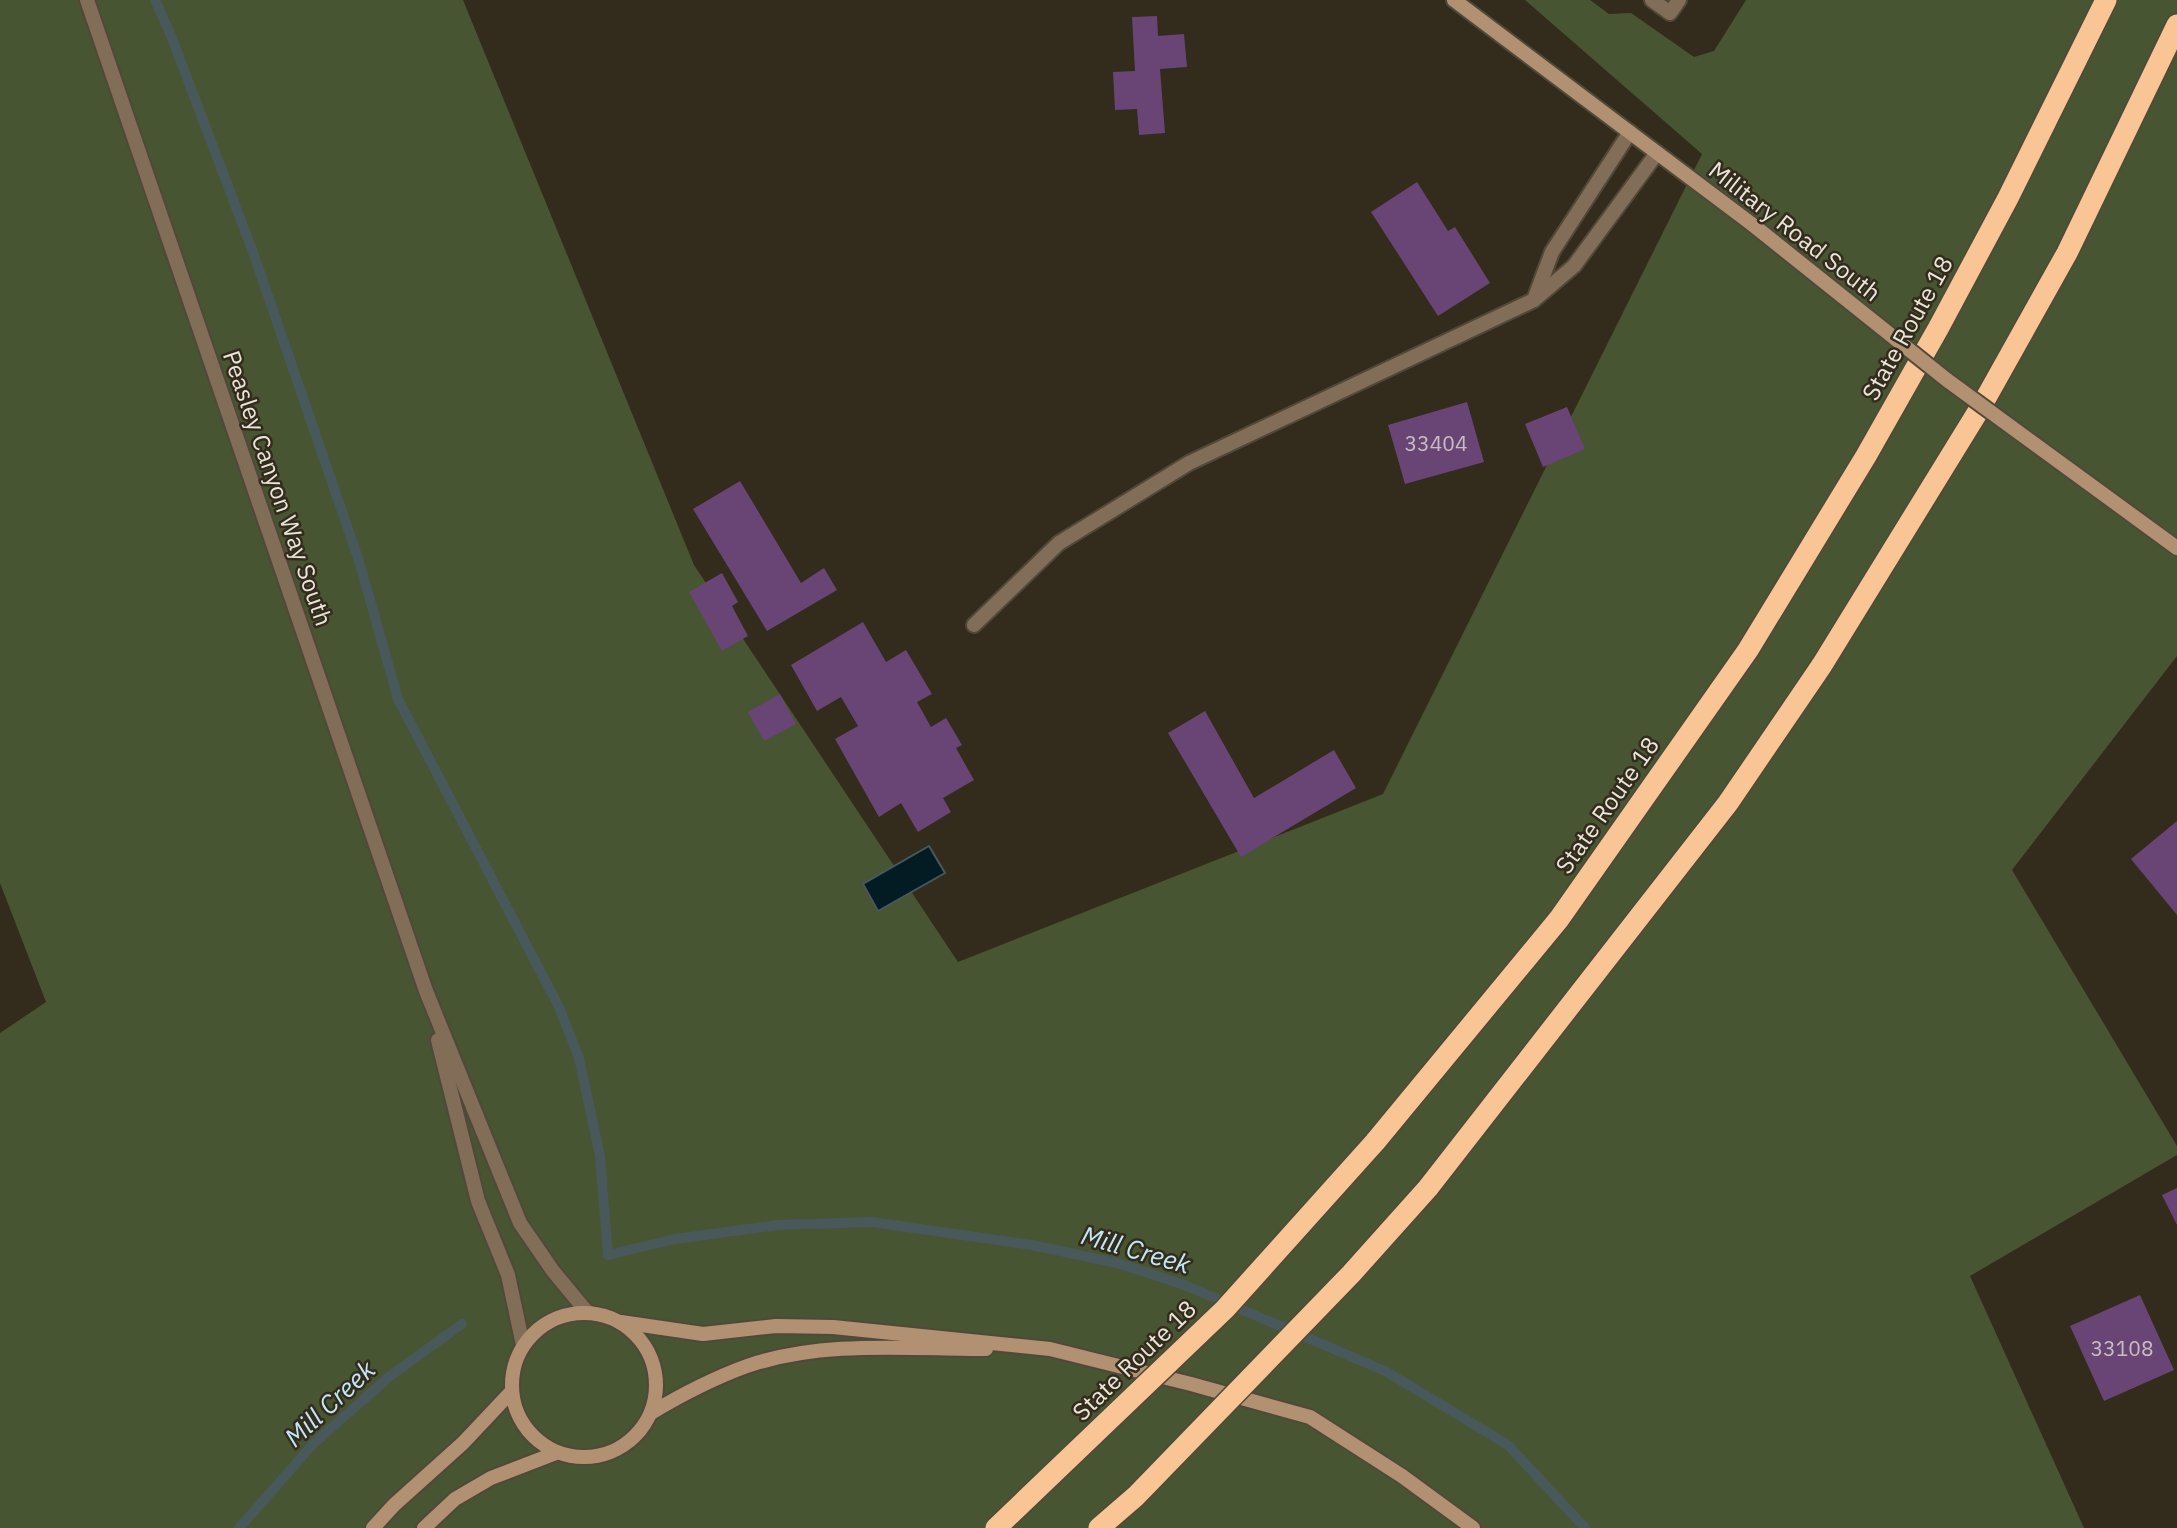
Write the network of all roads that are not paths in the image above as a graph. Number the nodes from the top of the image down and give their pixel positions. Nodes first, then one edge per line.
1 (87, 0) edge
2 (1454, 0) edge
3 (1652, 0) edge
4 (1679, 0) edge
5 (2106, 0) edge
6 (2177, 25) edge
7 (1630, 132) junction
8 (1657, 153) junction
9 (1534, 300) junction
10 (2177, 548) edge
11 (974, 625) dead end
12 (426, 991) junction
13 (587, 1312) junction
14 (621, 1322) junction
15 (523, 1345) junction
16 (1051, 1349) junction
17 (511, 1392) junction
18 (651, 1413) junction
19 (556, 1453) junction
20 (373, 1528) edge
21 (424, 1528) edge
22 (996, 1528) edge
23 (1099, 1528) edge
24 (1473, 1528) edge

1 - 12 street, Peasley Canyon Way South
2 - 7 main road, Military Road South
3 - 4 street
5 - 22 highway, State Route 18, bridge
6 - 23 highway, bridge
7 - 8 main road, Military Road South
7 - 9 street
8 - 9 street
8 - 10 main road, Military Road South, bridge
9 - 11 street
12 - 13 street, Peasley Canyon Way South
12 - 15 street, Peasley Canyon Way South
13 - 14 main road
13 - 15 main road
14 - 16 main road
14 - 18 main road
15 - 17 main road
16 - 18 main road
16 - 24 main road
17 - 19 main road
17 - 20 main road
18 - 19 main road
19 - 21 main road

